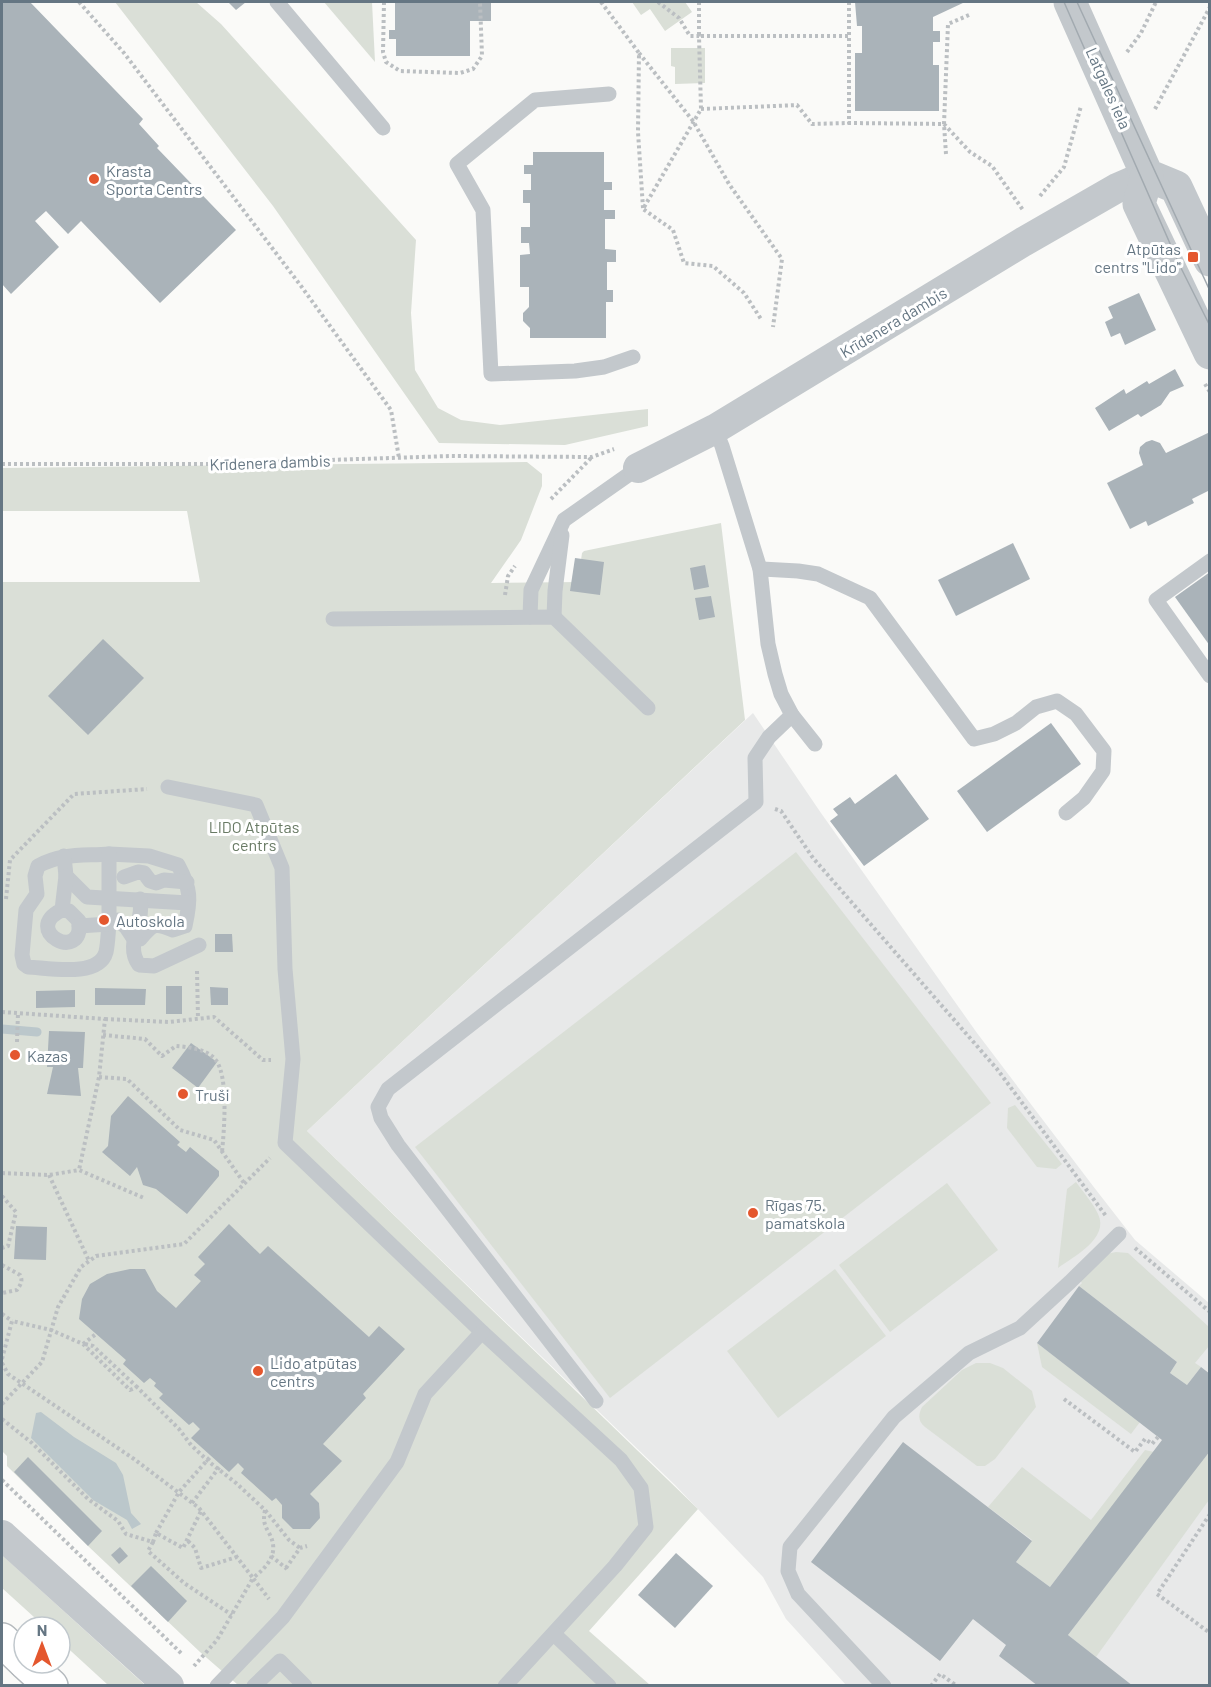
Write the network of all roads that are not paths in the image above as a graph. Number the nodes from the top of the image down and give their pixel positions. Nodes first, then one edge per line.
1 (277, 2) edge
2 (1070, 2) edge
3 (609, 94) dead end
4 (383, 128) dead end
5 (1147, 175) junction
6 (1209, 260) edge
7 (1209, 353) edge
8 (633, 357) dead end
9 (715, 429) junction
10 (638, 468) joint
11 (564, 520) junction
12 (1209, 561) edge
13 (760, 569) junction
14 (530, 617) junction
15 (554, 617) junction
16 (333, 619) dead end
17 (1209, 676) edge
18 (648, 708) dead end
19 (792, 715) junction
20 (814, 744) dead end
21 (168, 787) dead end
22 (1066, 813) dead end
23 (109, 854) junction
24 (126, 855) junction
25 (64, 856) junction
26 (66, 876) junction
27 (124, 877) junction
28 (187, 882) junction
29 (87, 897) junction
30 (115, 898) junction
31 (140, 900) junction
32 (189, 903) junction
33 (72, 917) junction
34 (25, 921) junction
35 (113, 922) junction
36 (49, 926) junction
37 (134, 939) junction
38 (62, 942) junction
39 (199, 945) dead end
40 (62, 968) junction
41 (1119, 1234) road end
42 (482, 1332) junction
43 (596, 1401) dead end
44 (2, 1535) edge
45 (554, 1634) junction
46 (218, 1685) edge
47 (169, 1686) edge
48 (254, 1686) edge
49 (304, 1686) edge
50 (506, 1686) edge
51 (609, 1686) edge
52 (884, 1686) edge

1 - 4 lane
2 - 5 street, Latgales iela
3 - 8 lane
5 - 6 street
5 - 7 street
5 - 9 street, Krīdenera dambis
9 - 10 street, Krīdenera dambis
9 - 13 lane
10 - 11 lane
11 - 14 lane
11 - 15 lane
12 - 17 lane
13 - 19 lane
13 - 22 lane
14 - 15 lane
14 - 16 lane
15 - 18 lane
19 - 20 lane
19 - 43 lane
21 - 42 lane
23 - 24 lane
23 - 25 lane
23 - 30 lane
24 - 27 lane
24 - 28 lane
25 - 26 lane
25 - 34 lane
26 - 29 lane
26 - 33 lane
27 - 28 lane
27 - 30 lane
28 - 32 lane
29 - 30 lane
29 - 33 lane
30 - 31 lane
30 - 35 lane
31 - 32 lane
31 - 37 lane
32 - 37 lane
33 - 35 lane
33 - 36 lane
33 - 38 lane
34 - 36 lane
34 - 40 lane
35 - 37 lane
35 - 40 lane
36 - 38 lane
37 - 39 lane
38 - 40 lane
41 - 52 lane
42 - 45 lane
42 - 46 lane
44 - 47 street
45 - 50 lane
45 - 51 lane
48 - 49 lane

